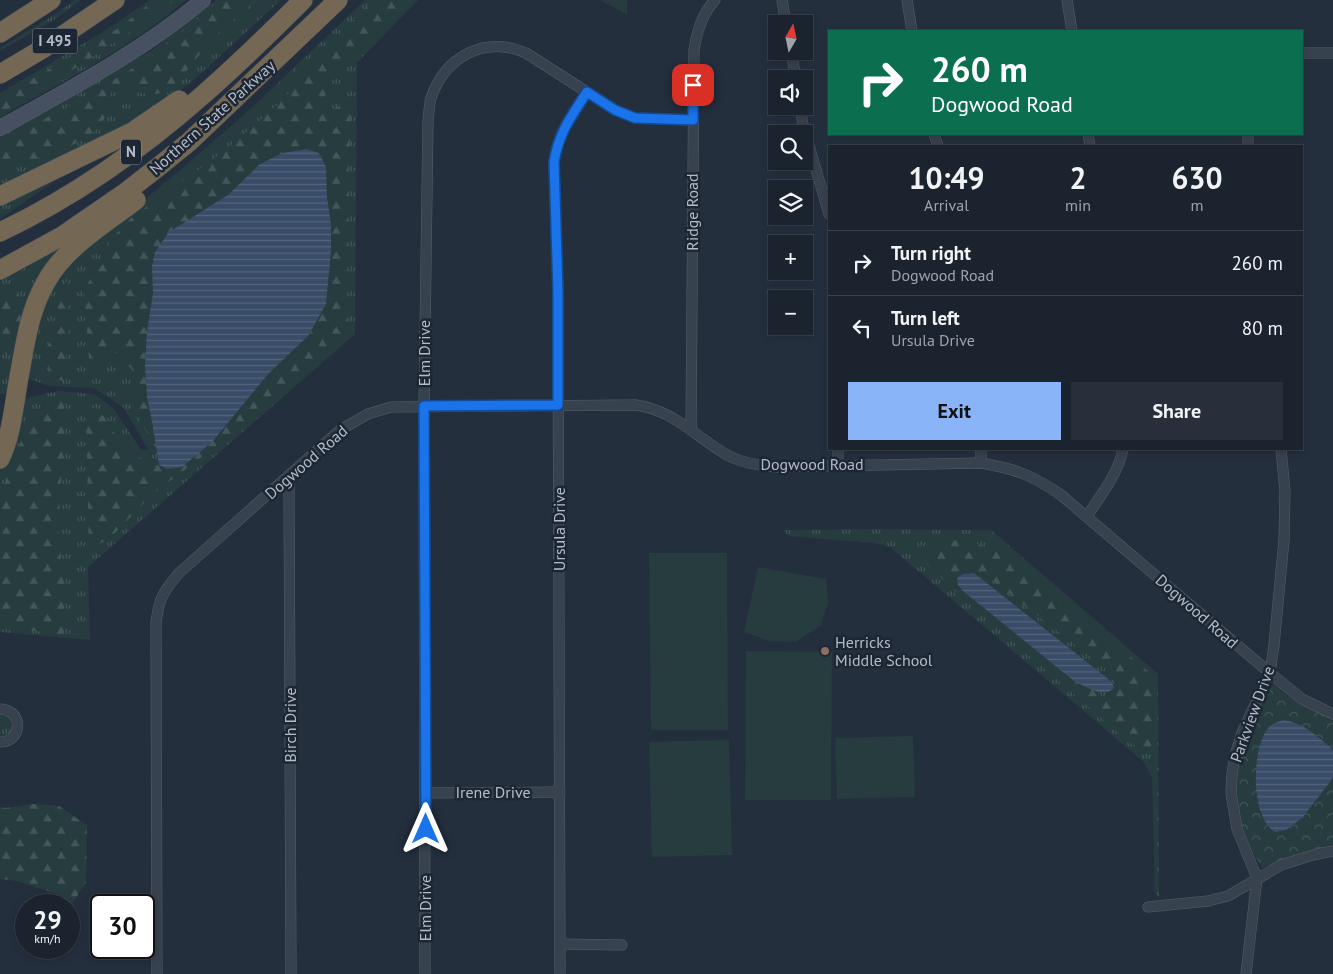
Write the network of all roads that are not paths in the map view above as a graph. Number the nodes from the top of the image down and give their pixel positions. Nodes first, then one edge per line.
1 (51, 0) edge
2 (204, 0) edge
3 (303, 0) edge
4 (338, 0) edge
5 (715, 0) edge
6 (782, 0) edge
7 (907, 0) edge
8 (1067, 0) edge
9 (113, 2) edge
10 (784, 15) edge
11 (912, 30) edge
12 (1072, 30) edge
13 (0, 33) edge
14 (248, 53) junction
15 (1303, 53) edge
16 (1333, 53) edge
17 (0, 74) edge
18 (587, 92) junction
19 (801, 115) edge
20 (693, 120) junction
21 (0, 128) edge
22 (189, 142) junction
23 (0, 196) edge
24 (828, 211) edge
25 (0, 232) edge
26 (0, 270) edge
27 (558, 405) junction
28 (424, 406) junction
29 (691, 430) junction
30 (838, 450) edge
31 (981, 450) edge
32 (1123, 450) edge
33 (1282, 450) edge
34 (0, 459) edge
35 (981, 463) junction
36 (838, 465) junction
37 (289, 476) junction
38 (1087, 516) junction
39 (1270, 673) junction
40 (0, 709) edge
41 (1333, 714) edge
42 (0, 742) edge
43 (560, 792) junction
44 (426, 793) junction
45 (1333, 851) edge
46 (1257, 878) junction
47 (1148, 907) dead end
48 (560, 944) junction
49 (622, 944) dead end
50 (157, 974) edge
51 (291, 974) edge
52 (425, 974) edge
53 (560, 974) edge
54 (1246, 974) edge

1 - 13 highway, I 495
2 - 21 main road
3 - 14 highway, Northern State Parkway / N
4 - 22 highway, Northern State Parkway / N
5 - 20 street, Ridge Road
6 - 10 street
7 - 11 street
8 - 12 street
9 - 17 highway, I 495
14 - 23 highway
14 - 25 highway, Northern State Parkway / N
15 - 16 street
18 - 20 street, Elm Drive
18 - 27 street, Ursula Drive
18 - 28 street, Elm Drive
19 - 24 street
20 - 29 street, Ridge Road
22 - 26 highway, Northern State Parkway / N
22 - 34 highway
27 - 28 street, Dogwood Road
27 - 29 street, Dogwood Road
27 - 43 street, Ursula Drive
28 - 37 street, Dogwood Road
28 - 44 street, Elm Drive
29 - 36 street, Dogwood Road
30 - 36 street
31 - 35 street
32 - 38 street
33 - 39 street, Parkview Drive
35 - 36 street, Dogwood Road
35 - 38 street, Dogwood Road
37 - 50 street, Dogwood Road
37 - 51 street, Birch Drive
38 - 39 street, Dogwood Road
39 - 41 street, Dogwood Road
39 - 46 street, Parkview Drive
40 - 42 street
43 - 44 street, Irene Drive
43 - 48 street, Ursula Drive
44 - 52 street, Elm Drive
45 - 46 street
46 - 47 street
46 - 54 street, Parkview Drive
48 - 49 street
48 - 53 street, Ursula Drive

